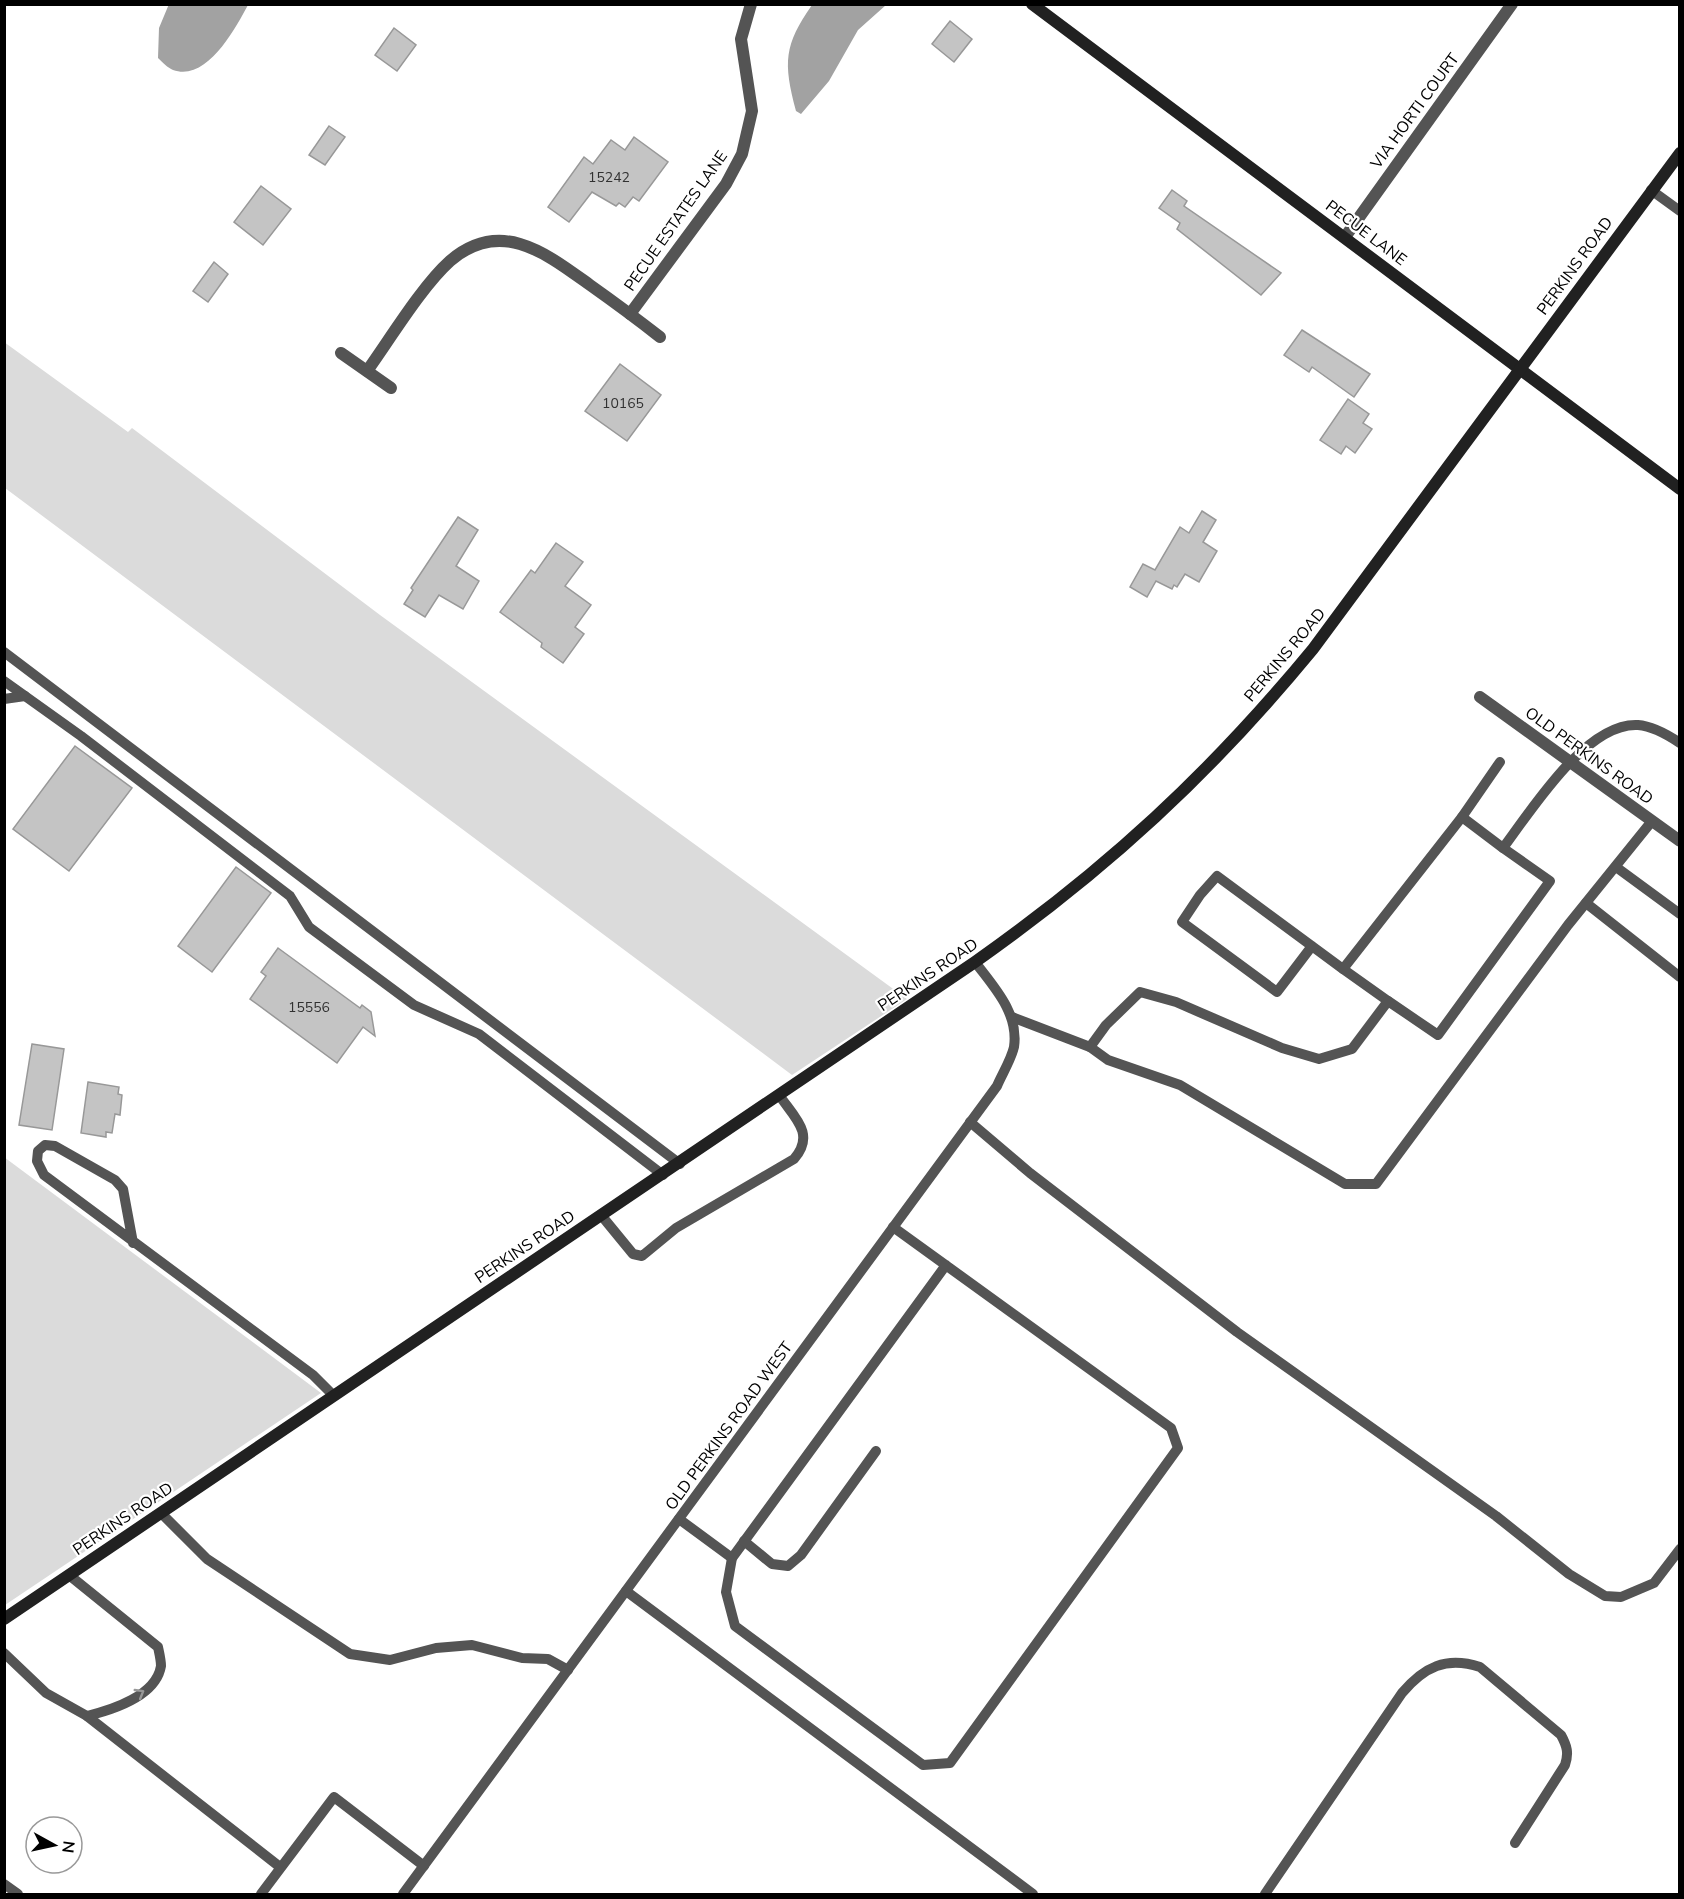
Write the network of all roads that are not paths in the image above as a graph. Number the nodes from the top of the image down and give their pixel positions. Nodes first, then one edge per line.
1 (751, 4) edge
2 (1032, 4) edge
3 (1512, 4) edge
4 (1680, 153) edge
5 (1651, 190) junction
6 (1680, 211) edge
7 (1345, 237) junction
8 (630, 314) junction
9 (660, 338) dead end
10 (341, 352) dead end
11 (1521, 368) junction
12 (367, 371) junction
13 (392, 388) dead end
14 (1680, 489) edge
15 (4, 652) edge
16 (4, 681) edge
17 (25, 696) junction
18 (1480, 697) dead end
19 (4, 699) edge
20 (1680, 743) edge
21 (1500, 762) dead end
22 (1569, 762) junction
23 (1462, 817) junction
24 (1652, 821) junction
25 (1680, 841) edge
26 (1503, 848) junction
27 (1616, 867) junction
28 (1586, 903) junction
29 (1680, 914) edge
30 (1312, 946) junction
31 (975, 962) junction
32 (1343, 969) junction
33 (1680, 977) edge
34 (1388, 1001) junction
35 (1012, 1017) junction
36 (1090, 1047) junction
37 (779, 1095) junction
38 (970, 1122) junction
39 (680, 1164) junction
40 (663, 1175) junction
41 (601, 1215) junction
42 (893, 1227) junction
43 (133, 1243) junction
44 (946, 1266) junction
45 (334, 1396) junction
46 (876, 1451) dead end
47 (160, 1513) junction
48 (679, 1519) junction
49 (744, 1541) junction
50 (1680, 1548) edge
51 (732, 1558) junction
52 (69, 1575) junction
53 (626, 1591) junction
54 (4, 1619) edge
55 (4, 1653) edge
56 (568, 1670) junction
57 (87, 1716) junction
58 (1515, 1843) dead end
59 (424, 1866) junction
60 (280, 1867) junction
61 (4, 1884) edge
62 (18, 1894) edge
63 (261, 1894) edge
64 (403, 1894) edge
65 (1033, 1894) edge
66 (1265, 1894) edge

1 - 8 street, PECUE ESTATES LANE
2 - 7 main road, PECUE LANE
3 - 7 street, VIA HORTI COURT
4 - 5 main road, PERKINS ROAD
5 - 6 lane
5 - 11 main road, PERKINS ROAD
7 - 11 main road, PECUE LANE
8 - 9 street
8 - 12 street
10 - 12 street
11 - 14 main road, PECUE LANE
11 - 31 main road, PERKINS ROAD
12 - 13 street
15 - 39 lane
16 - 17 lane
17 - 19 lane
17 - 40 lane
18 - 22 street, OLD PERKINS ROAD
20 - 22 lane
21 - 23 lane
22 - 24 street, OLD PERKINS ROAD
22 - 26 lane
23 - 26 lane
23 - 32 lane
24 - 25 street, OLD PERKINS ROAD
24 - 27 lane
26 - 34 lane
27 - 28 lane
27 - 29 lane
28 - 33 lane
28 - 36 lane
30 - 30 lane
30 - 32 lane
31 - 35 lane, OLD PERKINS ROAD WEST
31 - 37 main road, PERKINS ROAD
32 - 34 lane
34 - 36 lane
35 - 36 lane
35 - 38 lane, OLD PERKINS ROAD WEST
37 - 39 main road, PERKINS ROAD
37 - 41 lane
38 - 42 lane, OLD PERKINS ROAD WEST
38 - 50 lane
39 - 40 main road, PERKINS ROAD
40 - 41 main road, PERKINS ROAD
41 - 45 main road, PERKINS ROAD
42 - 44 lane
42 - 48 lane, OLD PERKINS ROAD WEST
43 - 43 lane
43 - 45 lane
44 - 49 lane
44 - 51 lane
45 - 47 main road, PERKINS ROAD
46 - 49 lane
47 - 52 main road, PERKINS ROAD
47 - 56 lane
48 - 51 lane
48 - 53 lane, OLD PERKINS ROAD WEST
49 - 51 lane
52 - 54 main road, PERKINS ROAD
57 -> 52 lane
53 - 56 lane, OLD PERKINS ROAD WEST
53 - 65 lane
55 - 57 lane
56 - 59 lane, OLD PERKINS ROAD WEST
57 - 60 lane
58 - 66 lane
59 - 60 lane
59 - 64 lane, OLD PERKINS ROAD WEST
60 - 63 lane
61 - 62 lane

